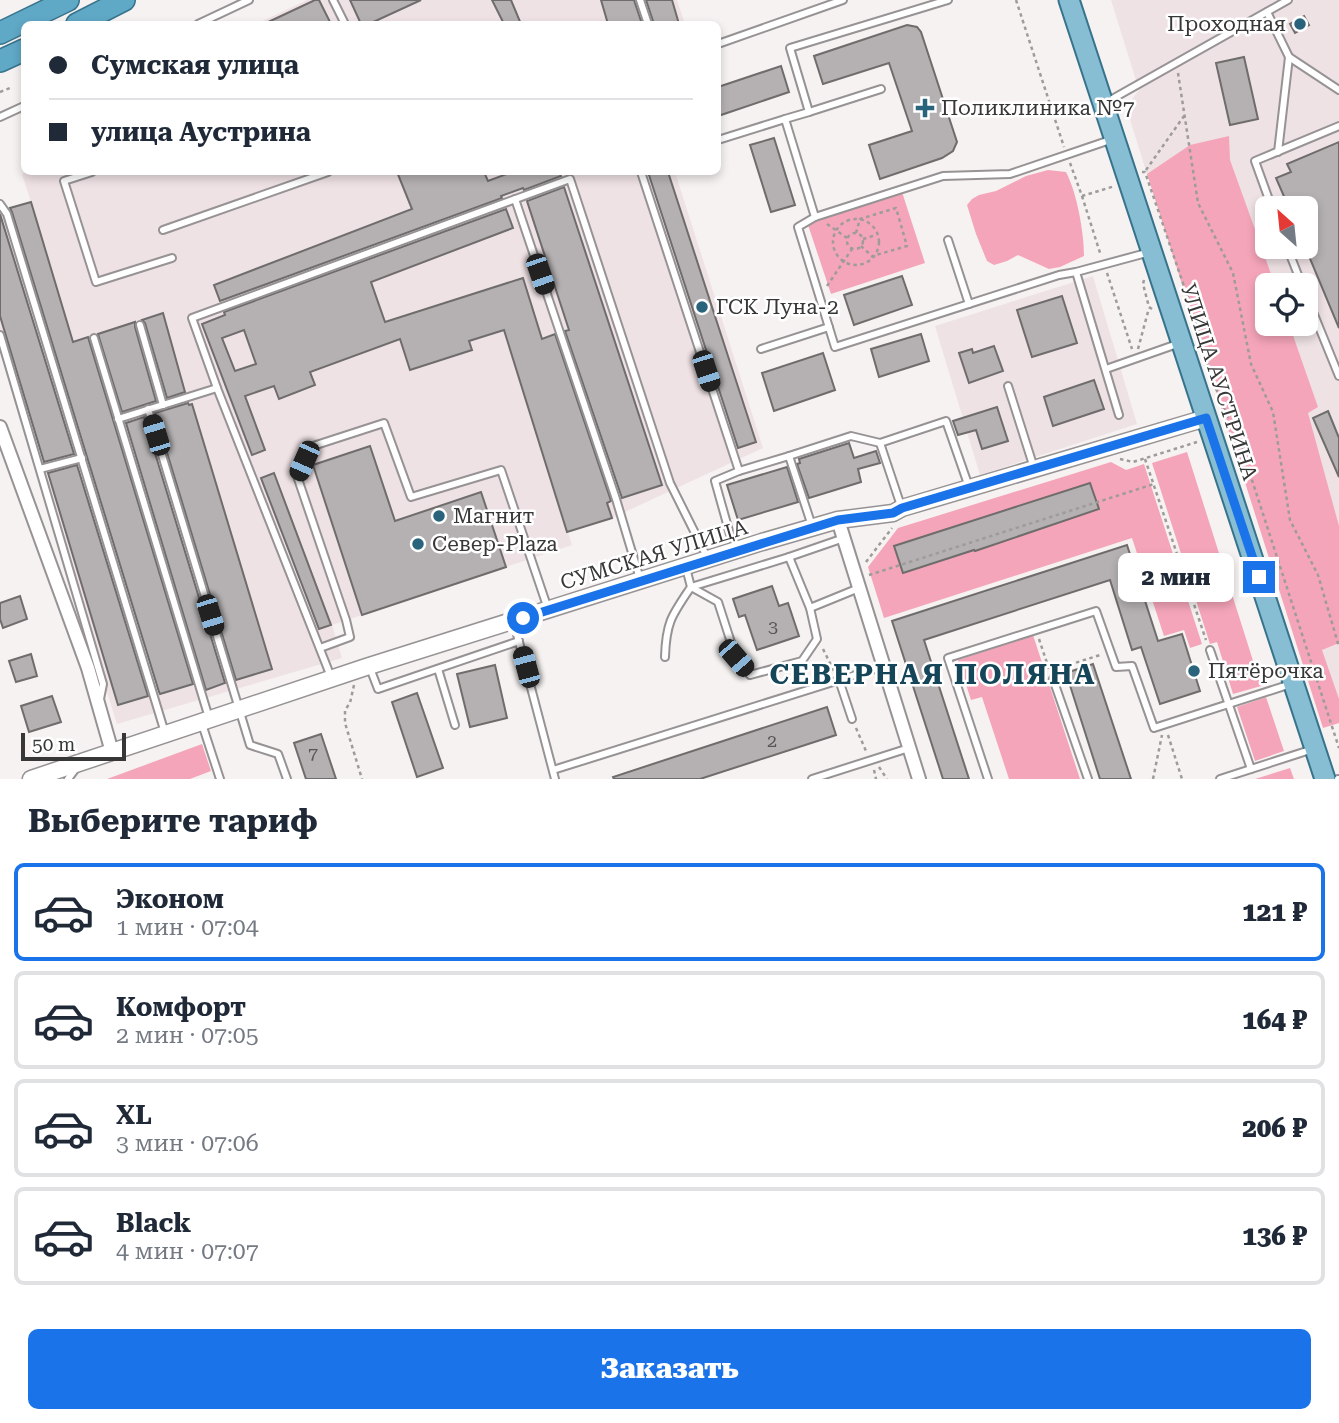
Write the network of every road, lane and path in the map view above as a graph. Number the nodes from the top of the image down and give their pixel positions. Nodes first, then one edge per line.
1 (68, 0) edge
2 (124, 0) edge
3 (248, 0) edge
4 (333, 0) edge
5 (640, 0) edge
6 (843, 0) edge
7 (948, 0) edge
8 (1016, 0) edge
9 (1069, 0) edge
10 (1288, 0) edge
11 (1267, 12) junction
12 (25, 21) edge
13 (83, 21) edge
14 (204, 21) edge
15 (344, 21) edge
16 (647, 21) edge
17 (21, 23) edge
18 (0, 33) edge
19 (721, 43) edge
20 (21, 51) edge
21 (1289, 57) junction
22 (0, 61) edge
23 (1176, 63) junction
24 (10, 88) dead end
25 (881, 89) dead end
26 (1339, 90) edge
27 (0, 92) edge
28 (1103, 104) junction
29 (21, 107) edge
30 (809, 112) junction
31 (1184, 116) junction
32 (0, 117) edge
33 (785, 119) junction
34 (1339, 126) edge
35 (721, 139) edge
36 (1115, 139) junction
37 (1278, 152) junction
38 (1067, 155) junction
39 (83, 175) edge
40 (319, 175) edge
41 (574, 175) edge
42 (642, 175) edge
43 (1130, 178) junction
44 (570, 179) junction
45 (1082, 196) junction
46 (1268, 196) edge
47 (515, 199) junction
48 (0, 204) edge
49 (815, 217) junction
50 (860, 219) junction
51 (163, 230) dead end
52 (836, 230) junction
53 (856, 233) junction
54 (878, 235) junction
55 (847, 238) junction
56 (863, 239) junction
57 (948, 240) dead end
58 (861, 246) junction
59 (852, 249) junction
60 (1152, 251) junction
61 (873, 256) junction
62 (172, 258) dead end
63 (844, 261) junction
64 (1104, 264) junction
65 (1076, 272) junction
66 (820, 298) junction
67 (969, 304) junction
68 (1149, 307) dead end
69 (1318, 324) edge
70 (140, 325) dead end
71 (829, 327) junction
72 (0, 335) edge
73 (93, 338) dead end
74 (1182, 343) junction
75 (761, 349) dead end
76 (1135, 359) junction
77 (1106, 369) junction
78 (1339, 376) edge
79 (1007, 386) dead end
80 (217, 388) junction
81 (163, 405) junction
82 (148, 410) junction
83 (1119, 415) dead end
84 (1206, 418) junction
85 (118, 419) junction
86 (0, 428) edge
87 (1202, 441) dead end
88 (880, 443) junction
89 (3, 449) edge
90 (789, 456) junction
91 (1112, 456) dead end
92 (82, 458) junction
93 (1145, 459) junction
94 (40, 470) junction
95 (1034, 470) junction
96 (739, 471) junction
97 (1154, 484) junction
98 (970, 489) junction
99 (899, 516) junction
100 (838, 520) junction
101 (813, 528) junction
102 (731, 538) dead end
103 (844, 538) junction
104 (789, 557) junction
105 (708, 559) junction
106 (686, 566) junction
107 (863, 566) dead end
108 (866, 576) dead end
109 (640, 581) junction
110 (691, 587) junction
111 (859, 588) junction
112 (810, 608) junction
113 (548, 610) junction
114 (514, 621) junction
115 (1036, 630) junction
116 (817, 639) junction
117 (519, 641) junction
118 (1339, 647) edge
119 (320, 648) junction
120 (1210, 650) joint
121 (1111, 652) junction
122 (665, 657) dead end
123 (369, 666) junction
124 (884, 666) junction
125 (438, 669) junction
126 (332, 679) junction
127 (356, 679) dead end
128 (1053, 679) dead end
129 (839, 680) junction
130 (1293, 683) junction
131 (1229, 704) junction
132 (99, 708) junction
133 (239, 710) junction
134 (852, 719) joint
135 (205, 721) junction
136 (455, 725) dead end
137 (1165, 725) junction
138 (1334, 732) junction
139 (165, 734) junction
140 (1339, 734) edge
141 (909, 748) junction
142 (1315, 748) junction
143 (1339, 748) edge
144 (112, 752) junction
145 (872, 760) junction
146 (81, 762) junction
147 (1251, 769) junction
148 (553, 770) junction
149 (35, 778) edge
150 (68, 779) edge
151 (220, 779) edge
152 (287, 779) edge
153 (362, 779) edge
154 (555, 779) edge
155 (812, 779) edge
156 (887, 779) edge
157 (919, 779) edge
158 (988, 779) edge
159 (1088, 779) edge
160 (1153, 779) edge
161 (1182, 779) edge
162 (1220, 779) edge
163 (1325, 779) edge

1 - 12 highway
2 - 13 highway
3 - 14 lane
4 - 15 lane
5 - 16 lane
6 - 19 lane
7 - 30 lane
8 - 38 path
9 - 28 main road, УЛИЦА АУСТРИНА
10 - 11 lane
11 - 21 lane
11 - 23 lane
17 - 18 highway
20 - 22 highway
21 - 26 lane
21 - 37 lane
23 - 28 lane
23 - 31 path
24 - 27 path
25 - 30 lane
28 - 36 main road, УЛИЦА АУСТРИНА
29 - 32 lane
30 - 33 lane
31 - 43 path
31 - 118 path
33 - 35 lane
33 - 49 lane
34 - 37 lane
36 - 38 lane
36 - 43 main road, УЛИЦА АУСТРИНА
37 - 46 lane
38 - 45 path
38 - 49 lane
39 - 62 lane
40 - 51 lane
41 - 44 lane
42 - 96 lane
43 - 45 path
43 - 60 main road, УЛИЦА АУСТРИНА
43 - 138 path
44 - 47 lane
44 - 105 lane
45 - 64 path
47 - 80 lane
47 - 109 lane
48 - 92 lane
49 - 66 lane
50 - 52 path
50 - 53 path
50 - 54 path
50 - 61 path
52 - 55 path
52 - 63 path
53 - 55 path
53 - 56 path
54 - 56 path
54 - 61 path
55 - 59 path
56 - 58 path
57 - 67 lane
58 - 59 path
58 - 61 path
59 - 63 path
60 - 64 lane
60 - 74 main road, УЛИЦА АУСТРИНА
61 - 63 path
63 - 66 path
64 - 65 lane
64 - 76 path
65 - 67 lane
65 - 77 lane
66 - 71 lane
67 - 71 lane
68 - 76 path
69 - 78 lane
70 - 81 lane
71 - 75 lane
72 - 94 lane
73 - 85 lane
74 - 76 lane
74 - 84 main road, УЛИЦА АУСТРИНА
76 - 77 lane
77 - 83 lane
79 - 95 lane
80 - 81 lane
80 - 119 lane
81 - 82 lane
82 - 85 lane
82 - 133 lane
84 - 95 street, СУМСКАЯ УЛИЦА
84 - 130 main road, УЛИЦА АУСТРИНА
85 - 135 lane
86 - 89 street
87 - 93 path
88 - 90 lane
88 - 98 lane
88 - 99 lane
89 - 132 street
90 - 96 lane
90 - 101 lane
91 - 93 path
92 - 94 lane
92 - 139 lane
93 - 97 path
94 - 132 lane
95 - 98 street, СУМСКАЯ УЛИЦА
96 - 102 lane
97 - 108 path
97 - 120 path
98 - 99 street, СУМСКАЯ УЛИЦА
99 - 100 street, СУМСКАЯ УЛИЦА
99 - 107 path
100 - 101 street, СУМСКАЯ УЛИЦА
100 - 103 street
101 - 105 street, СУМСКАЯ УЛИЦА
103 - 104 lane
103 - 111 street
104 - 110 lane
104 - 112 lane
105 - 106 street, СУМСКАЯ УЛИЦА
106 - 109 street, СУМСКАЯ УЛИЦА
106 - 110 lane
109 - 113 street, СУМСКАЯ УЛИЦА
110 - 116 lane
110 - 122 lane
111 - 112 lane
111 - 124 street
112 - 116 lane
113 - 114 street, СУМСКАЯ УЛИЦА
113 - 119 lane
114 - 117 lane
114 - 123 street, СУМСКАЯ УЛИЦА
115 - 121 lane
115 - 121 path
115 - 158 lane
116 - 129 path
117 - 125 lane
117 - 148 lane
119 - 126 lane
120 - 131 lane
121 - 137 lane
123 - 125 lane
123 - 126 street, СУМСКАЯ УЛИЦА
124 - 129 lane
124 - 141 street
125 - 136 lane
126 - 133 street, СУМСКАЯ УЛИЦА
127 - 153 path
128 - 159 lane
129 - 134 lane
129 - 148 lane
130 - 131 lane
130 - 142 main road, УЛИЦА АУСТРИНА
131 - 137 lane
131 - 147 lane
132 - 144 street
133 - 135 street, СУМСКАЯ УЛИЦА
133 - 152 lane
134 - 145 path
135 - 139 street, СУМСКАЯ УЛИЦА
135 - 151 lane
137 - 160 path
137 - 161 path
138 - 140 path
138 - 143 path
139 - 144 street, СУМСКАЯ УЛИЦА
141 - 145 lane
141 - 157 street
142 - 147 lane
142 - 163 main road, УЛИЦА АУСТРИНА
144 - 146 street, СУМСКАЯ УЛИЦА
145 - 155 lane
145 - 156 path
146 - 149 street, СУМСКАЯ УЛИЦА
146 - 150 lane
147 - 162 lane
148 - 154 lane

